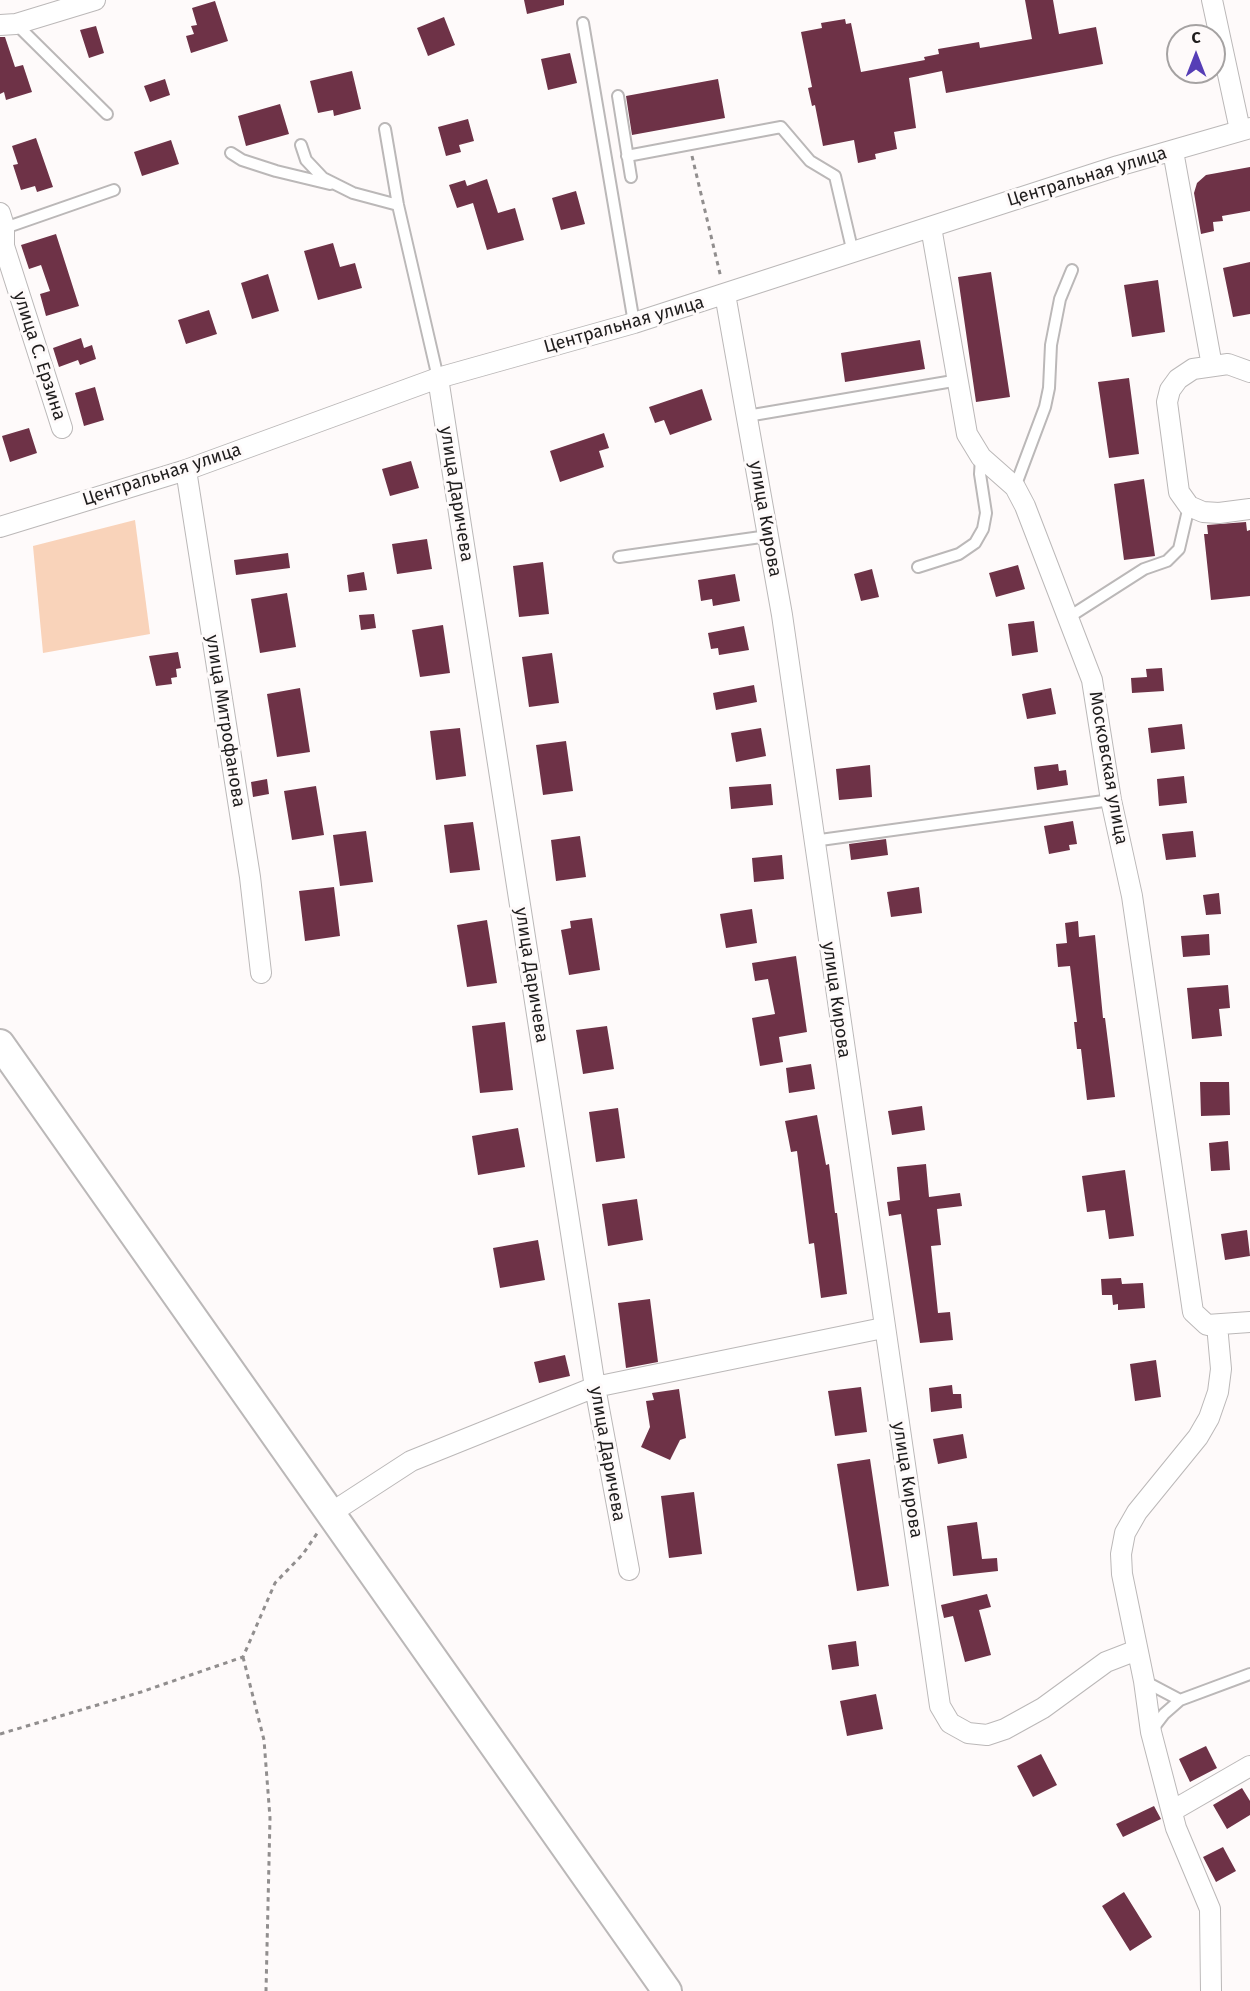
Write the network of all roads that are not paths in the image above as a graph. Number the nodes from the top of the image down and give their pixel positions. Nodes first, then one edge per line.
1 (95, 0) edge
2 (1212, 0) edge
3 (0, 8) edge
4 (582, 23) dead end
5 (8, 25) edge
6 (618, 96) dead end
7 (107, 114) dead end
8 (385, 129) dead end
9 (1245, 129) edge
10 (301, 146) dead end
11 (1173, 151) junction
12 (231, 153) dead end
13 (627, 156) junction
14 (631, 177) dead end
15 (339, 187) junction
16 (114, 190) dead end
17 (398, 205) junction
18 (1, 224) edge
19 (931, 227) junction
20 (853, 253) junction
21 (1072, 270) dead end
22 (725, 294) junction
23 (633, 323) junction
24 (1212, 366) junction
25 (1250, 372) edge
26 (438, 378) junction
27 (959, 380) junction
28 (747, 416) junction
29 (62, 428) dead end
30 (981, 457) junction
31 (186, 470) junction
32 (1015, 487) junction
33 (1189, 506) junction
34 (1250, 509) edge
35 (0, 527) edge
36 (768, 536) junction
37 (619, 557) dead end
38 (918, 567) dead end
39 (1069, 617) junction
40 (1112, 800) junction
41 (813, 841) junction
42 (261, 973) dead end
43 (0, 1044) edge
44 (1250, 1322) edge
45 (1217, 1325) junction
46 (883, 1328) junction
47 (595, 1387) junction
48 (331, 1513) junction
49 (629, 1570) dead end
50 (1137, 1650) junction
51 (1250, 1674) edge
52 (1144, 1681) junction
53 (1180, 1701) junction
54 (1151, 1732) junction
55 (1250, 1766) edge
56 (1172, 1811) junction
57 (667, 1991) edge
58 (1211, 1991) edge

1 - 5 street
2 - 9 street
3 - 5 street
4 - 23 lane
5 - 7 lane
6 - 13 lane
8 - 17 lane
9 - 11 street, Центральная улица
10 - 15 lane
11 - 19 street, Центральная улица
11 - 24 street
12 - 15 lane
13 - 14 lane
13 - 20 lane
15 - 17 lane
16 - 18 lane
17 - 26 lane
18 - 29 street, улица С. Ерзина
19 - 20 street, Центральная улица
19 - 27 street, Московская улица
20 - 22 street, Центральная улица
21 - 32 lane
22 - 23 street, Центральная улица
22 - 28 street, улица Кирова
23 - 26 street, Центральная улица
24 - 25 street
24 - 33 street
26 - 31 street, Центральная улица
26 - 47 street, улица Даричева
27 - 28 lane
27 - 30 street, Московская улица
28 - 36 street, улица Кирова
30 - 32 street, Московская улица
30 - 38 lane
31 - 35 street, Центральная улица
31 - 42 street, улица Митрофанова
32 - 39 street, Московская улица
33 - 34 street
33 - 39 lane
36 - 37 lane
36 - 41 street, улица Кирова
39 - 40 street, Московская улица
40 - 41 lane
40 - 45 street, Московская улица
41 - 46 street, улица Кирова
43 - 48 main road
44 - 45 street
45 - 50 street
46 - 47 street
46 - 50 street, улица Кирова
47 - 48 street
47 - 49 street, улица Даричева
48 - 57 main road
50 - 52 street
51 - 53 lane
52 - 53 lane
52 - 54 street
53 - 54 lane
54 - 56 street
55 - 56 street
56 - 58 street

